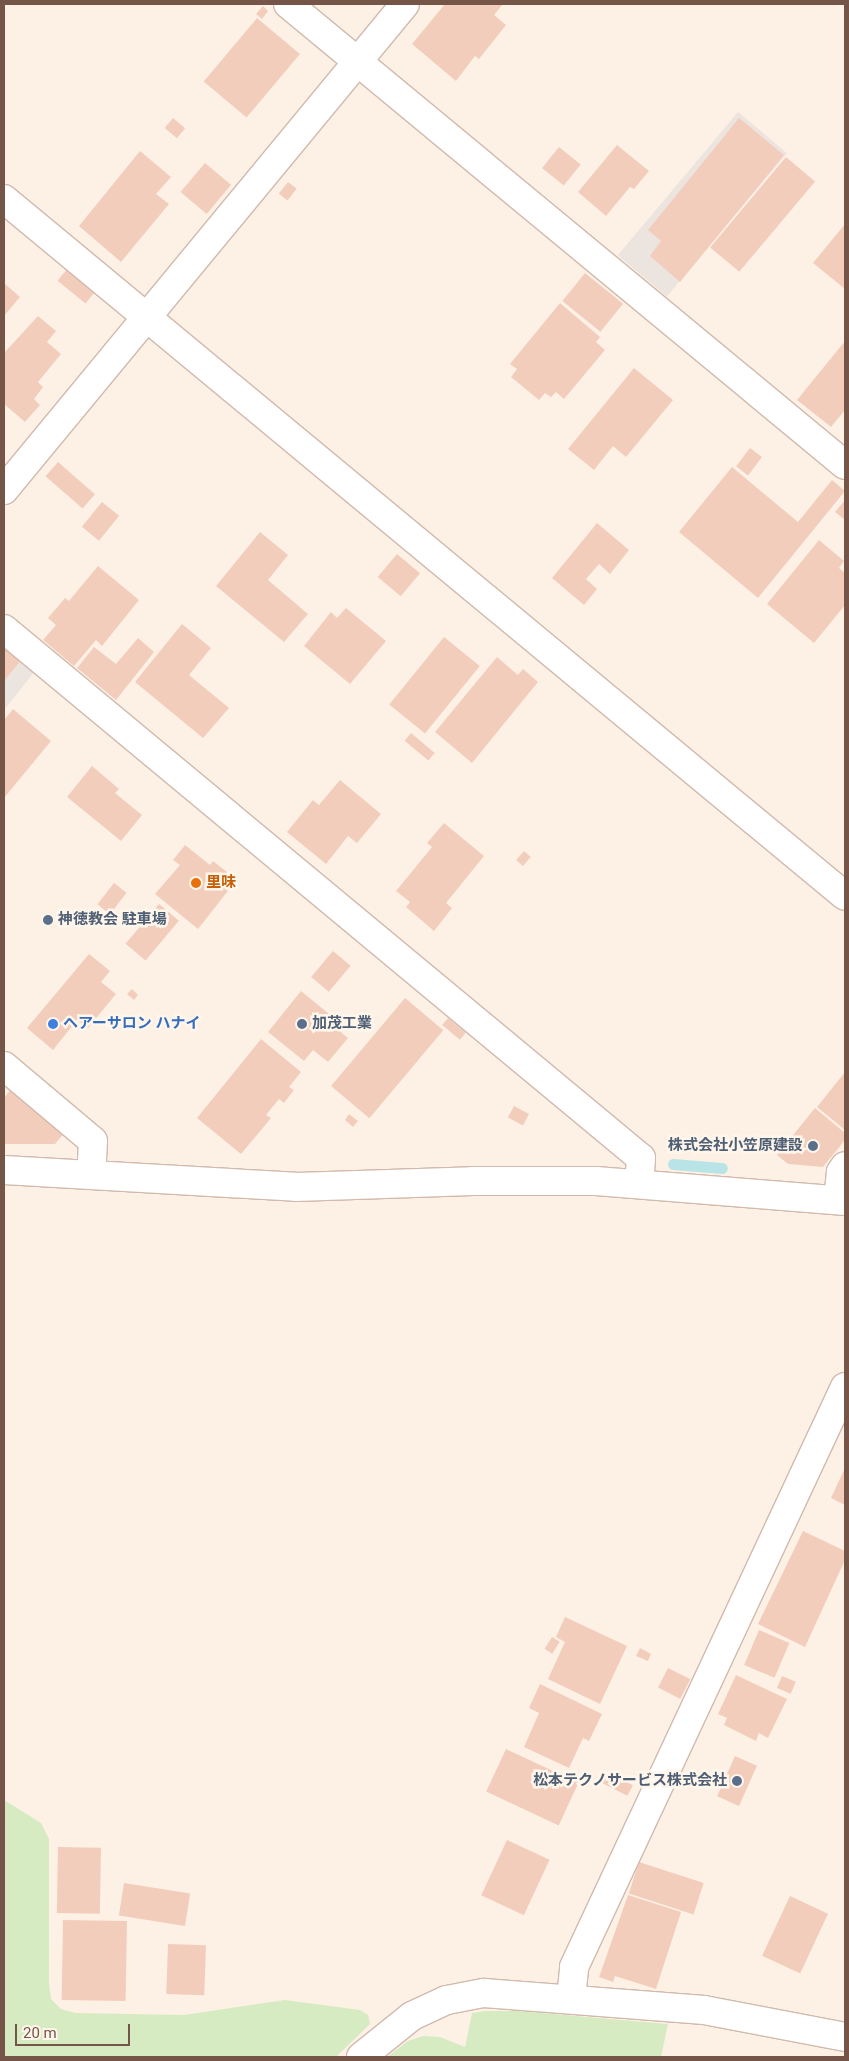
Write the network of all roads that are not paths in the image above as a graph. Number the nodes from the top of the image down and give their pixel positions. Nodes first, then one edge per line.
1 (288, 4) edge
2 (405, 4) edge
3 (357, 62) junction
4 (4, 200) edge
5 (147, 317) junction
6 (845, 465) edge
7 (4, 490) edge
8 (4, 628) edge
9 (845, 896) edge
10 (4, 1066) edge
11 (845, 1166) edge
12 (4, 1170) edge
13 (91, 1174) junction
14 (639, 1184) junction
15 (842, 1201) edge
16 (845, 1387) edge
17 (571, 1998) junction
18 (845, 2037) edge
19 (361, 2057) edge

1 - 3 street
2 - 3 street
3 - 5 street
3 - 6 street
4 - 5 street
5 - 7 street
5 - 9 street
8 - 14 street
10 - 13 street
11 - 15 street
12 - 13 street
13 - 14 street
14 - 15 street
16 - 17 street
17 - 18 street
17 - 19 street

